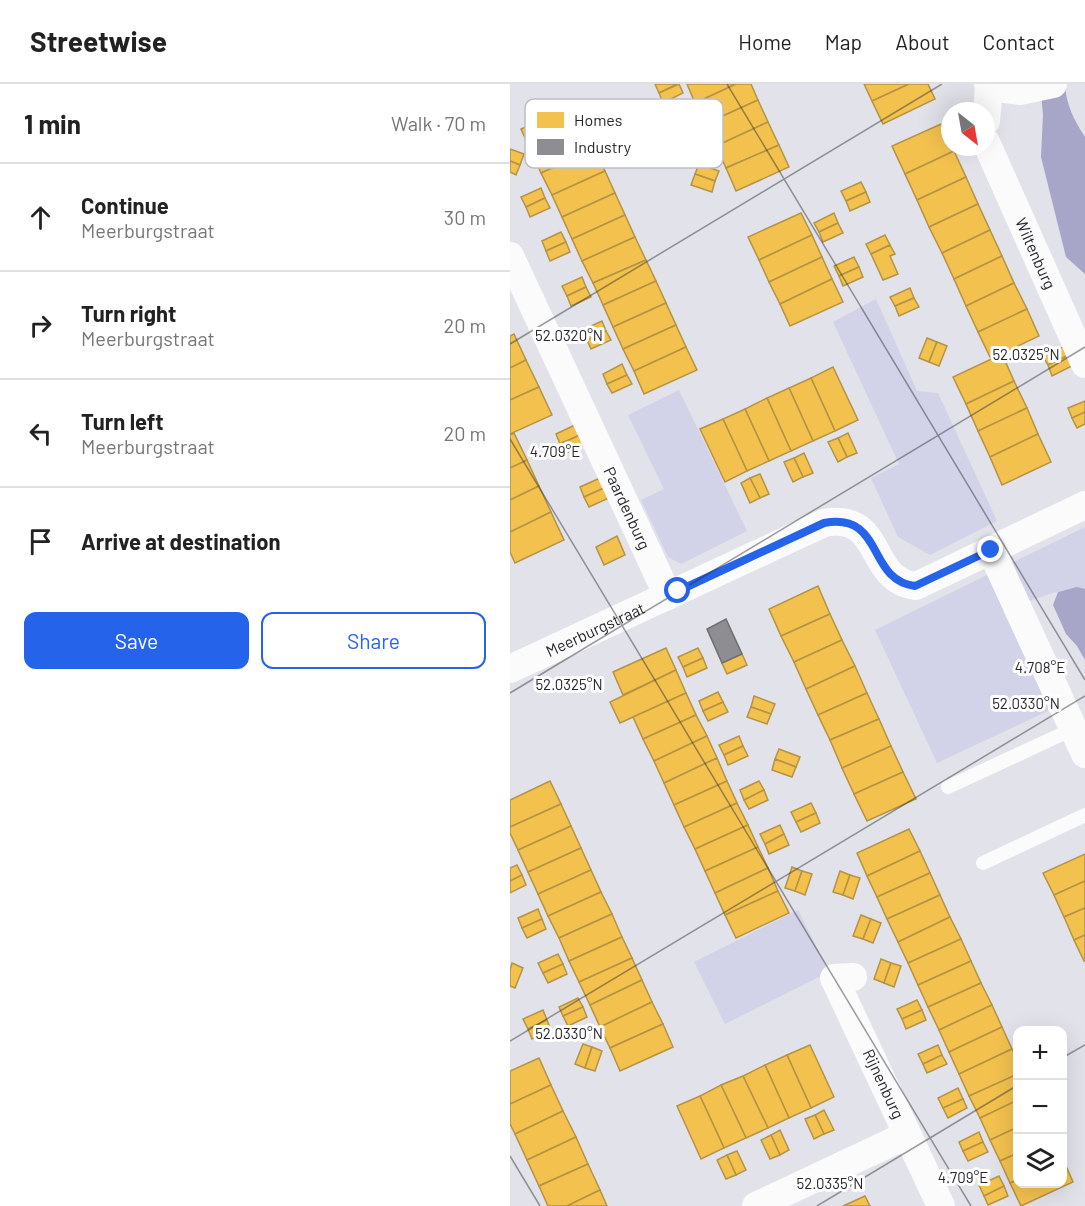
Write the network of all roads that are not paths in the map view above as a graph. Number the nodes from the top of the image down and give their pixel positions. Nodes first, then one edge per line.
1 (1053, 84) edge
2 (988, 86) edge
3 (987, 102) edge
4 (992, 156) edge
5 (510, 256) edge
6 (1085, 364) edge
7 (1085, 505) edge
8 (991, 550) junction
9 (668, 596) junction
10 (510, 669) edge
11 (1079, 741) edge
12 (948, 787) dead end
13 (1085, 815) edge
14 (983, 863) dead end
15 (853, 977) dead end
16 (907, 1135) junction
17 (756, 1206) edge
18 (941, 1206) edge

1 - 2 street
2 - 3 street
4 - 6 street, Wiltenburg
5 - 9 street, Paardenburg
7 - 8 street, Meerburgstraat
8 - 9 street, Meerburgstraat
8 - 11 street
9 - 10 street, Meerburgstraat
11 - 12 lane
13 - 14 lane
15 - 16 street, Rijnenburg
16 - 17 street
16 - 18 street, Rijnenburg

